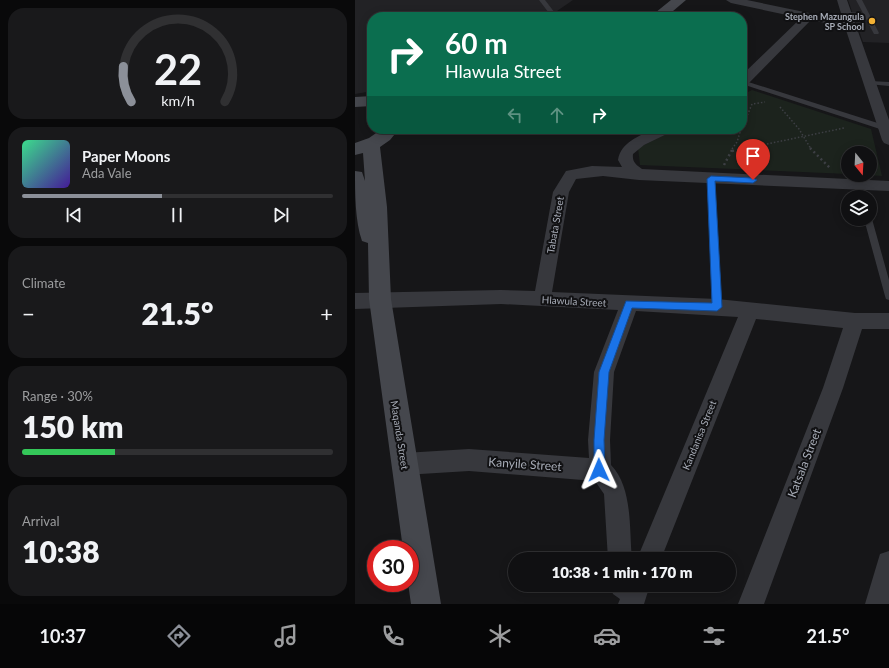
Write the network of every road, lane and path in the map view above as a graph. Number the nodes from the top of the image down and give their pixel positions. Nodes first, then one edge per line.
1 (542, 0) edge
2 (679, 0) edge
3 (731, 0) edge
4 (842, 0) edge
5 (859, 0) edge
6 (551, 12) edge
7 (663, 12) edge
8 (865, 15) junction
9 (808, 17) junction
10 (849, 19) junction
11 (876, 33) dead end
12 (747, 77) edge
13 (870, 83) junction
14 (747, 84) edge
15 (889, 84) edge
16 (771, 101) dead end
17 (777, 103) dead end
18 (747, 116) edge
19 (848, 127) dead end
20 (885, 128) junction
21 (386, 134) edge
22 (656, 134) edge
23 (740, 134) edge
24 (801, 137) junction
25 (889, 140) edge
26 (363, 147) edge
27 (732, 150) junction
28 (724, 169) dead end
29 (835, 174) dead end
30 (639, 175) junction
31 (711, 179) junction
32 (360, 183) edge
33 (889, 186) edge
34 (848, 190) edge
35 (866, 190) edge
36 (870, 226) edge
37 (889, 296) edge
38 (542, 299) junction
39 (367, 300) edge
40 (629, 304) junction
41 (717, 307) junction
42 (750, 311) junction
43 (855, 321) junction
44 (889, 321) edge
45 (404, 464) junction
46 (599, 470) junction
47 (619, 552) edge
48 (652, 552) edge
49 (889, 562) edge
50 (425, 604) edge
51 (751, 604) edge
52 (878, 604) edge

1 - 6 lane
2 - 7 street
3 - 9 street
4 - 10 street
5 - 8 lane
8 - 10 lane
8 - 11 lane
9 - 10 street
9 - 12 street
10 - 13 street
13 - 15 lane
13 - 20 street
14 - 20 lane
16 - 18 path
17 - 24 path
19 - 24 path
20 - 25 street
21 - 26 street
22 - 30 street
23 - 27 path
24 - 27 path
24 - 29 path
26 - 32 street, Maqanda Street
27 - 28 path
30 - 31 street, Tabata Street
30 - 38 street, Tabata Street
31 - 34 street, Tabata Street
31 - 41 lane
32 - 39 street, Maqanda Street
33 - 35 street, Tabata Street
36 - 37 lane
38 - 39 street, Hlawula Street
38 - 40 street, Hlawula Street
39 - 45 street, Maqanda Street
40 - 41 street, Hlawula Street
40 - 46 street
41 - 42 street, Hlawula Street
42 - 43 street, Hlawula Street
42 - 48 street, Kandanisa Street
43 - 44 street, Hlawula Street
43 - 51 street, Katsala Street
45 - 46 street, Kanyile Street
45 - 50 street, Maqanda Street
46 - 47 street
49 - 52 street

